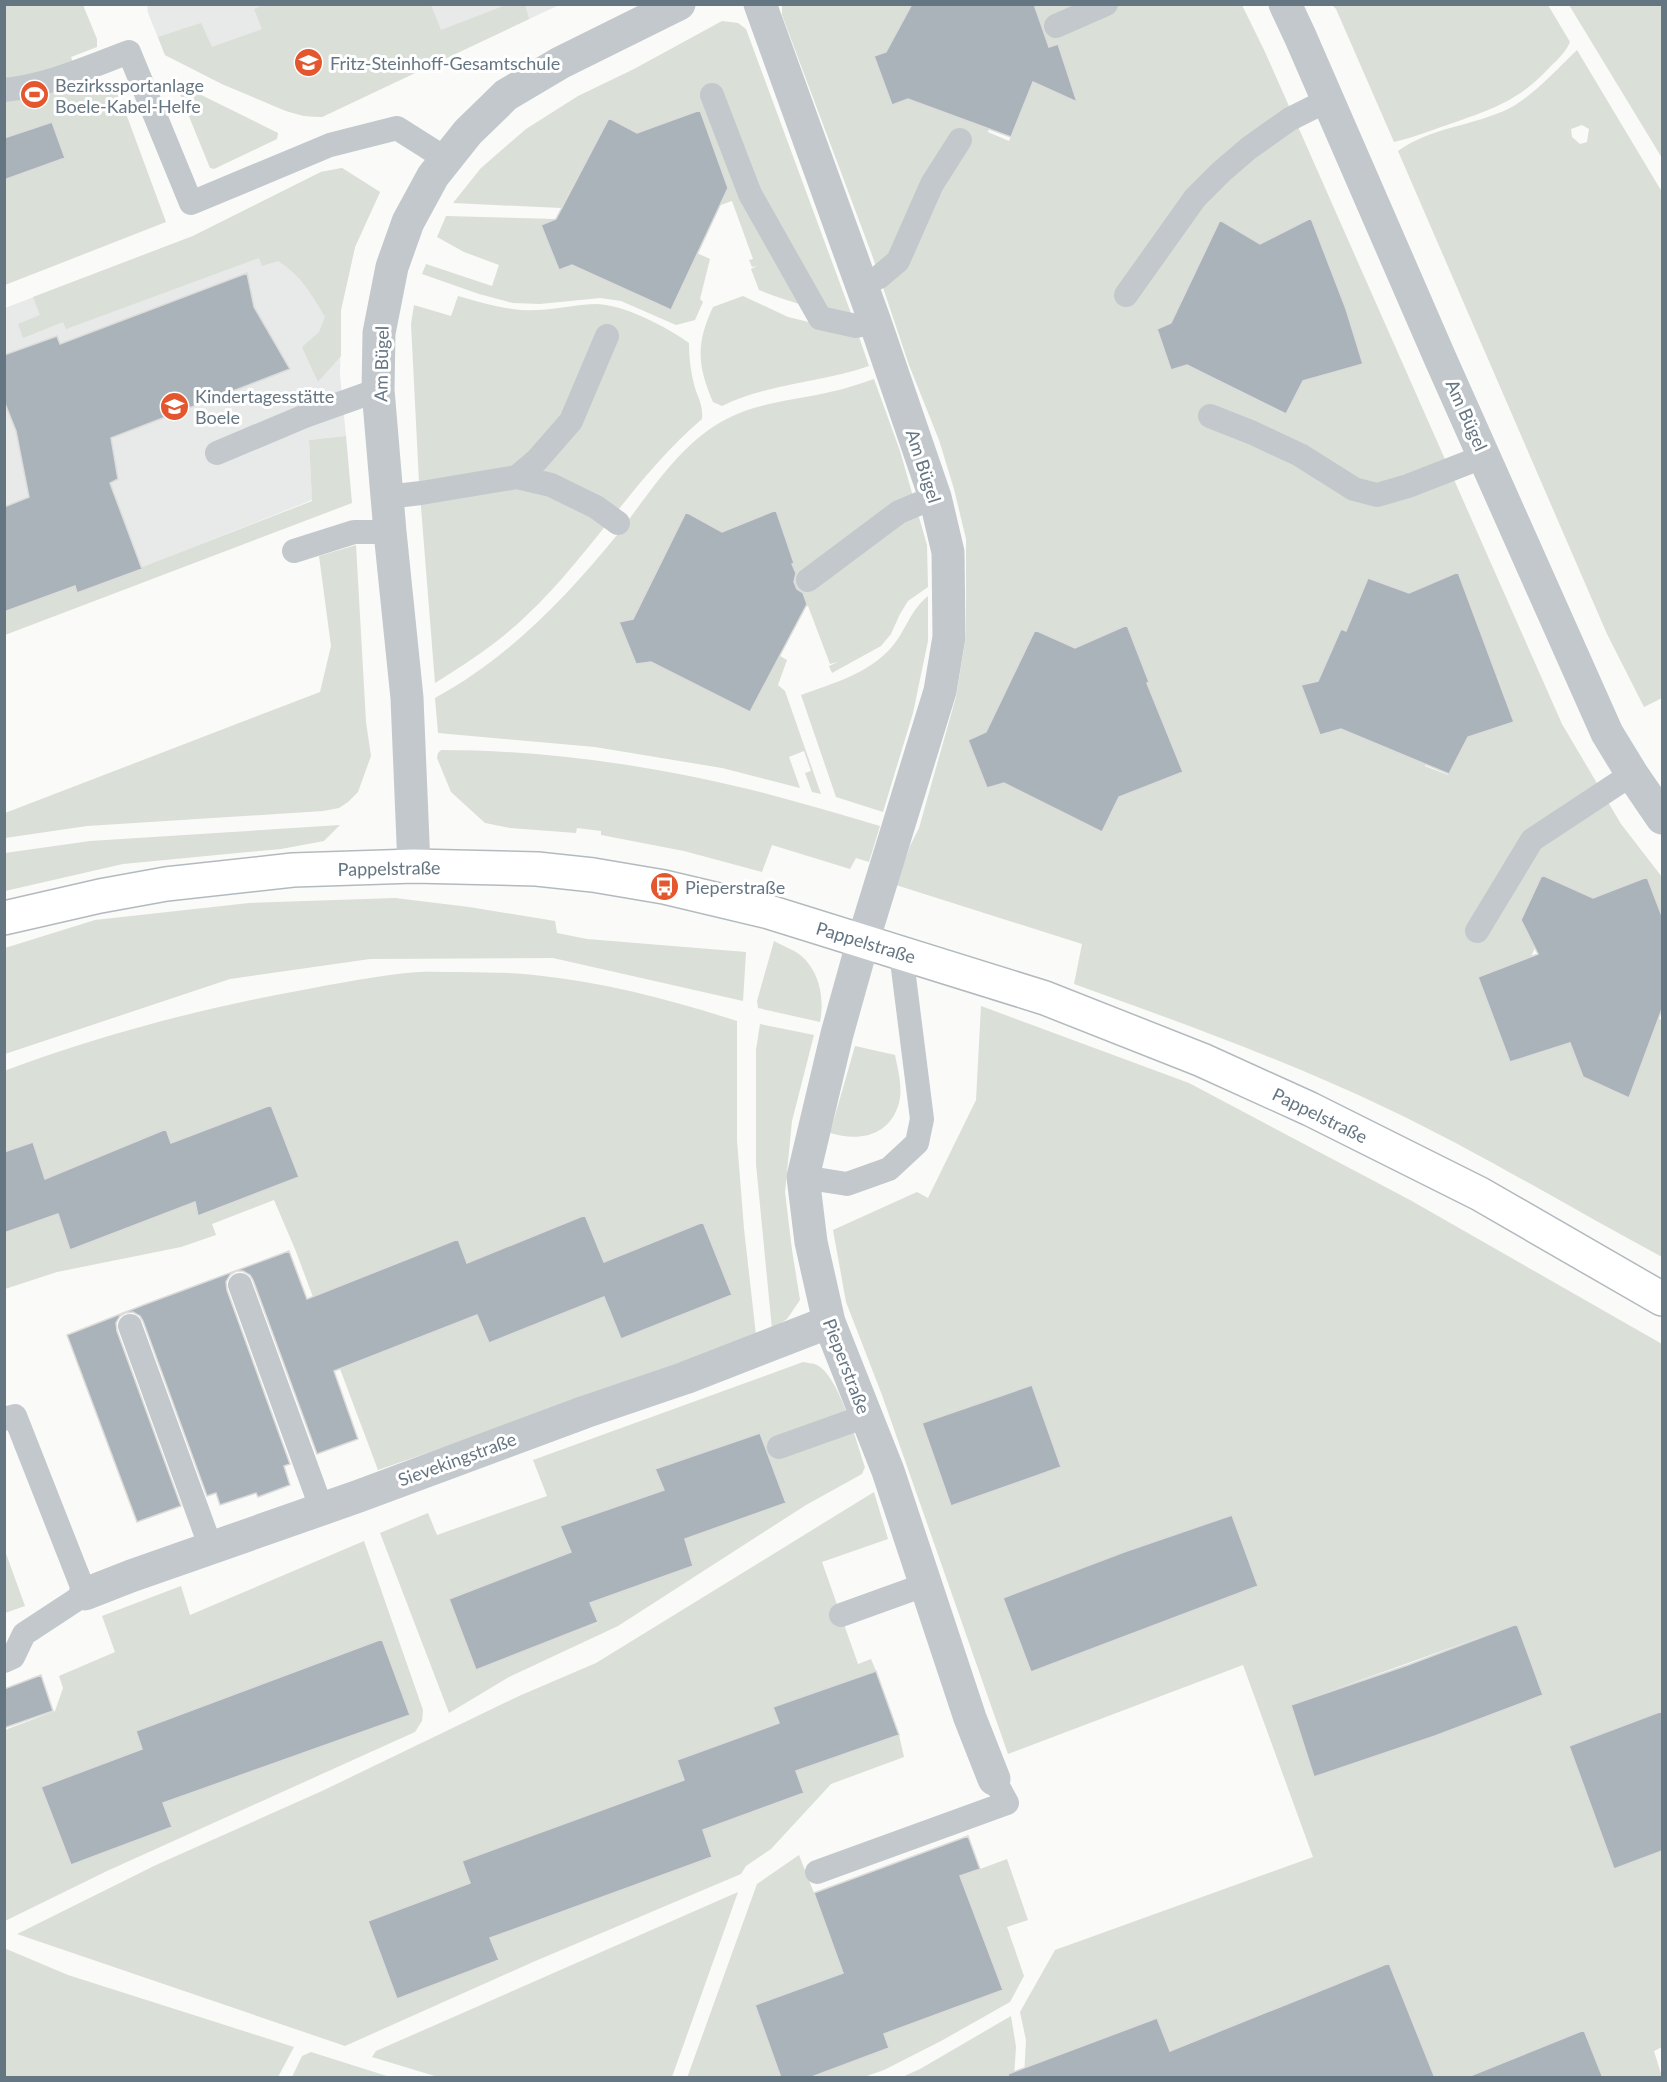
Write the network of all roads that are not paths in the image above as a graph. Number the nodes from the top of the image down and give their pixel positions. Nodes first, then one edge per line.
1 (679, 4) edge
2 (760, 4) edge
3 (1106, 4) edge
4 (1285, 4) edge
5 (1056, 26) dead end
6 (4, 90) edge
7 (712, 94) dead end
8 (1328, 100) junction
9 (960, 140) dead end
10 (446, 159) junction
11 (861, 285) junction
12 (1126, 295) dead end
13 (875, 322) junction
14 (607, 336) dead end
15 (378, 390) junction
16 (1210, 416) dead end
17 (217, 453) dead end
18 (1485, 456) junction
19 (517, 477) junction
20 (387, 497) junction
21 (935, 497) junction
22 (618, 523) dead end
23 (390, 532) junction
24 (294, 551) dead end
25 (808, 580) dead end
26 (1632, 774) junction
27 (1662, 818) edge
28 (414, 866) junction
29 (4, 918) edge
30 (1477, 931) dead end
31 (863, 941) junction
32 (901, 953) junction
33 (803, 1177) junction
34 (240, 1285) dead end
35 (1662, 1299) edge
36 (829, 1322) junction
37 (130, 1326) dead end
38 (866, 1416) junction
39 (4, 1419) edge
40 (778, 1447) dead end
41 (322, 1510) junction
42 (211, 1548) junction
43 (927, 1584) junction
44 (85, 1594) junction
45 (841, 1615) dead end
46 (4, 1661) edge
47 (994, 1779) joint
48 (817, 1872) dead end

1 - 10 street, Am Bügel
2 - 11 street, Am Bügel
3 - 5 lane
4 - 8 street, Am Bügel
6 - 10 lane
7 - 13 lane
8 - 12 lane
8 - 18 street, Am Bügel
9 - 11 lane
10 - 15 street, Am Bügel
11 - 13 street, Am Bügel
13 - 21 street, Am Bügel
14 - 19 lane
15 - 17 lane
15 - 20 street, Am Bügel
16 - 18 lane
18 - 26 street, Am Bügel
19 - 20 lane
19 - 22 lane
20 - 23 street, Am Bügel
21 - 25 lane
21 - 31 street, Am Bügel
23 - 24 lane
23 - 28 street, Am Bügel
26 - 27 street, Am Bügel
26 - 30 lane
28 - 29 street, Pappelstraße
28 - 31 street, Pappelstraße
31 - 32 street, Pappelstraße
31 - 33 street, Pieperstraße
32 - 33 lane
32 - 35 street, Pappelstraße
33 - 36 street, Pieperstraße
34 - 41 lane
36 - 38 street, Pieperstraße
36 - 41 street, Sievekingstraße
37 - 42 lane
38 - 40 lane
38 - 43 street, Pieperstraße
39 - 44 lane
41 - 42 street, Sievekingstraße
42 - 44 street, Sievekingstraße
43 - 45 lane
43 - 47 street, Pieperstraße
44 - 46 lane
47 - 48 lane

